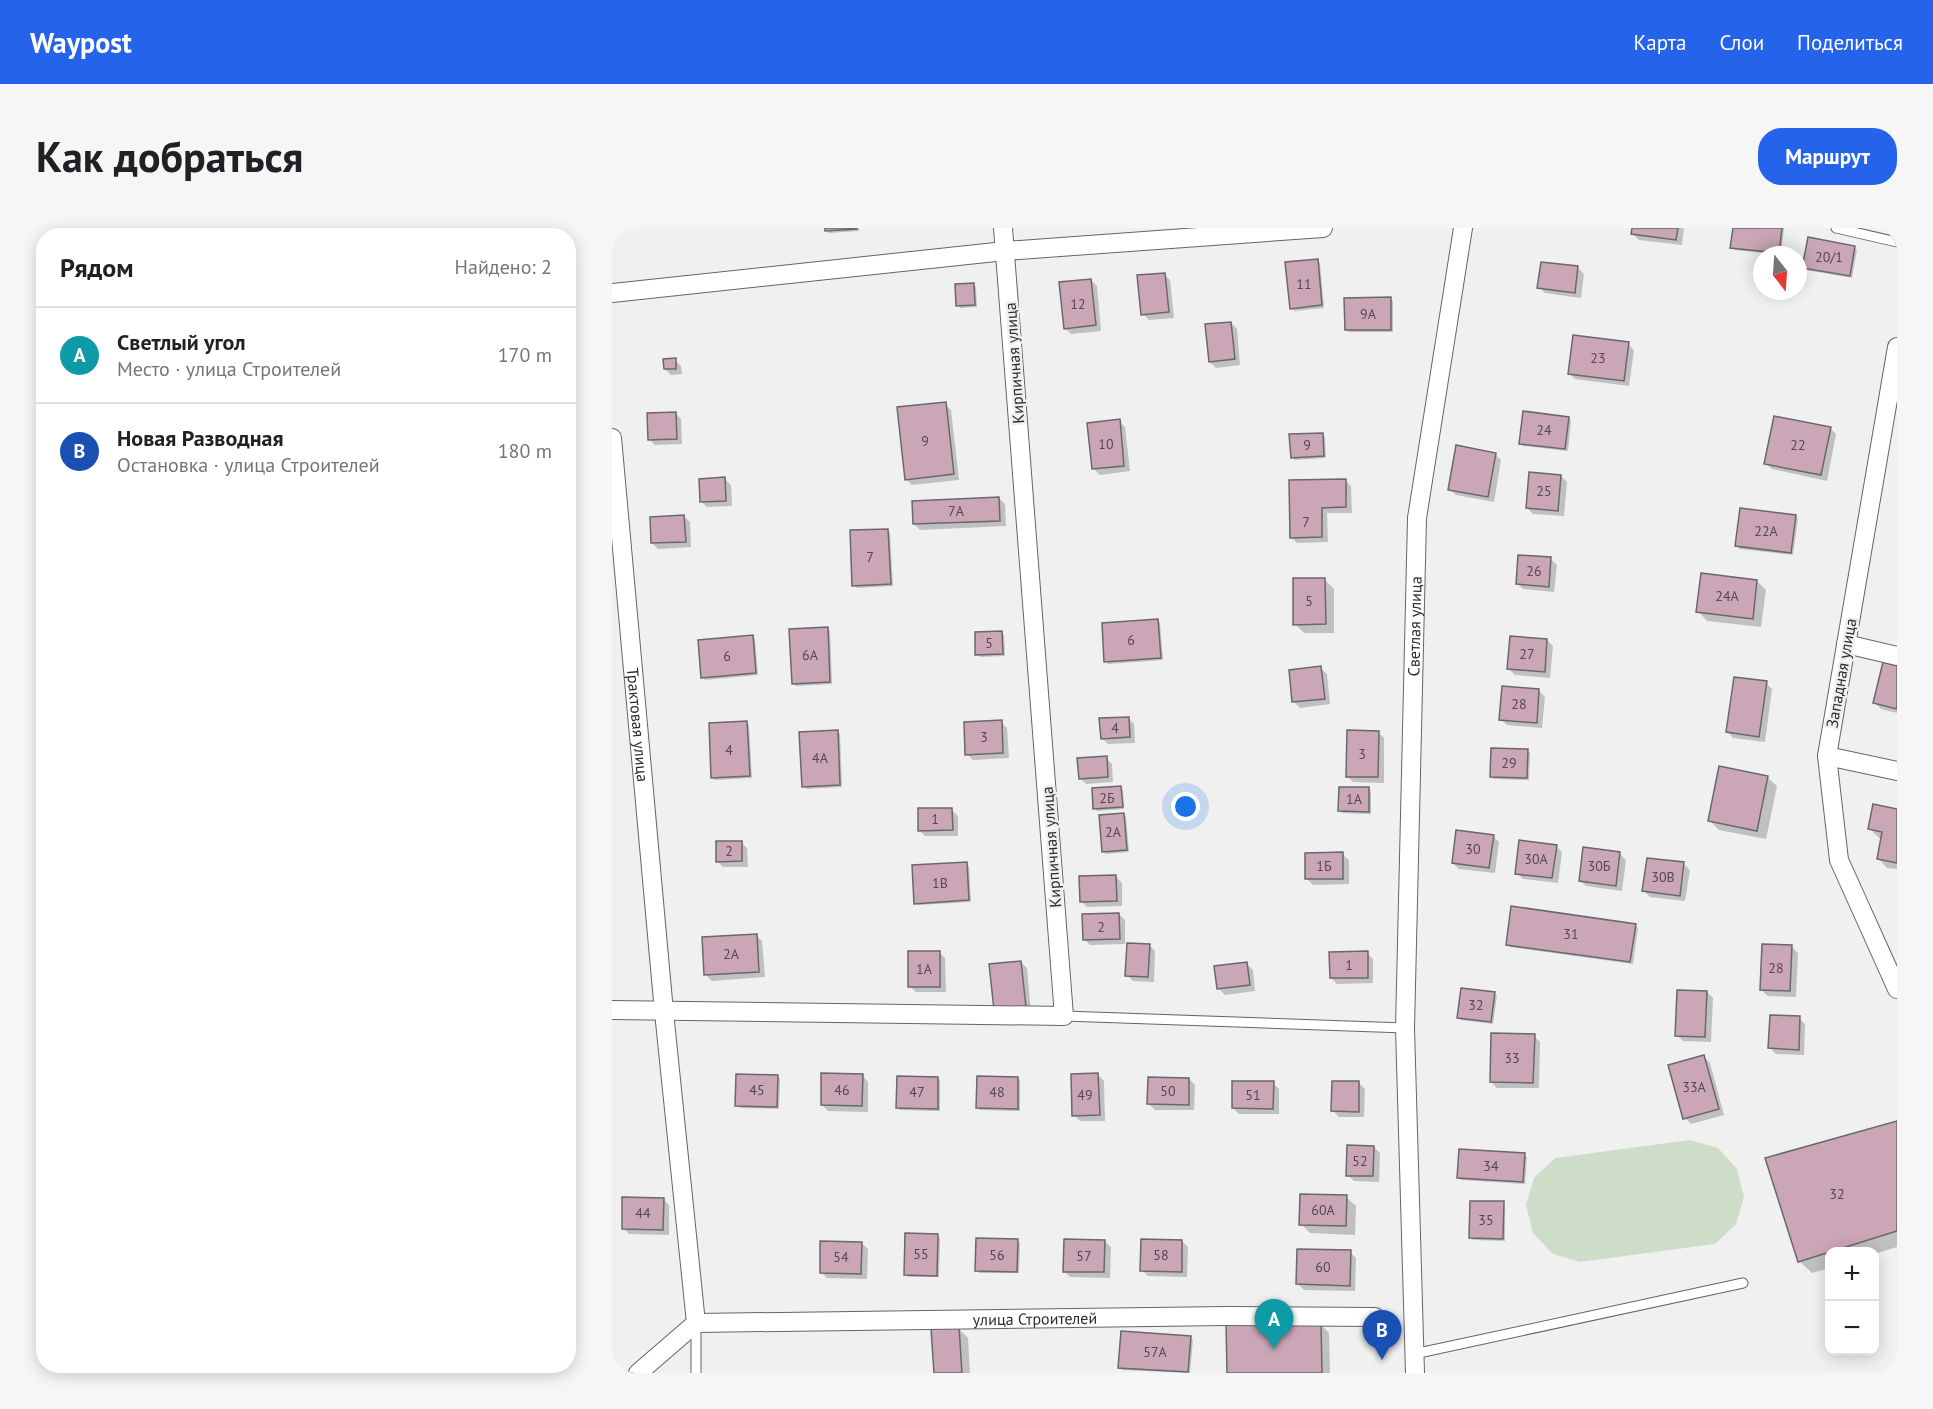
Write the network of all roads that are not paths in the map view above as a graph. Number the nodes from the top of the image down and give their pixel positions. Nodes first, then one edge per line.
1 (1003, 228) edge
2 (1323, 228) edge
3 (1462, 228) edge
4 (1836, 228) edge
5 (1897, 242) edge
6 (1005, 250) junction
7 (612, 293) edge
8 (1897, 347) edge
9 (1891, 421) edge
10 (612, 438) edge
11 (1846, 645) junction
12 (1897, 656) edge
13 (1827, 756) junction
14 (1897, 771) edge
15 (1896, 984) edge
16 (612, 1010) edge
17 (664, 1012) junction
18 (1064, 1016) junction
19 (1405, 1028) junction
20 (1743, 1283) dead end
21 (1375, 1317) dead end
22 (696, 1323) junction
23 (1414, 1354) junction
24 (638, 1373) edge
25 (696, 1373) edge
26 (1415, 1373) edge

1 - 6 street, Кирпичная улица
2 - 6 street
3 - 19 street, Светлая улица
4 - 5 lane
6 - 7 street
6 - 18 street, Кирпичная улица
8 - 9 street, Западная улица
9 - 11 street, Западная улица
10 - 17 street, Трактовая улица
11 - 12 street
11 - 13 street, Западная улица
13 - 14 street
13 - 15 street, Западная улица
16 - 17 street
17 - 18 street
17 - 22 street
18 - 19 lane
19 - 23 street, Светлая улица
20 - 23 lane
21 - 22 street, улица Строителей
22 - 24 street
22 - 25 lane
23 - 26 street, Светлая улица

